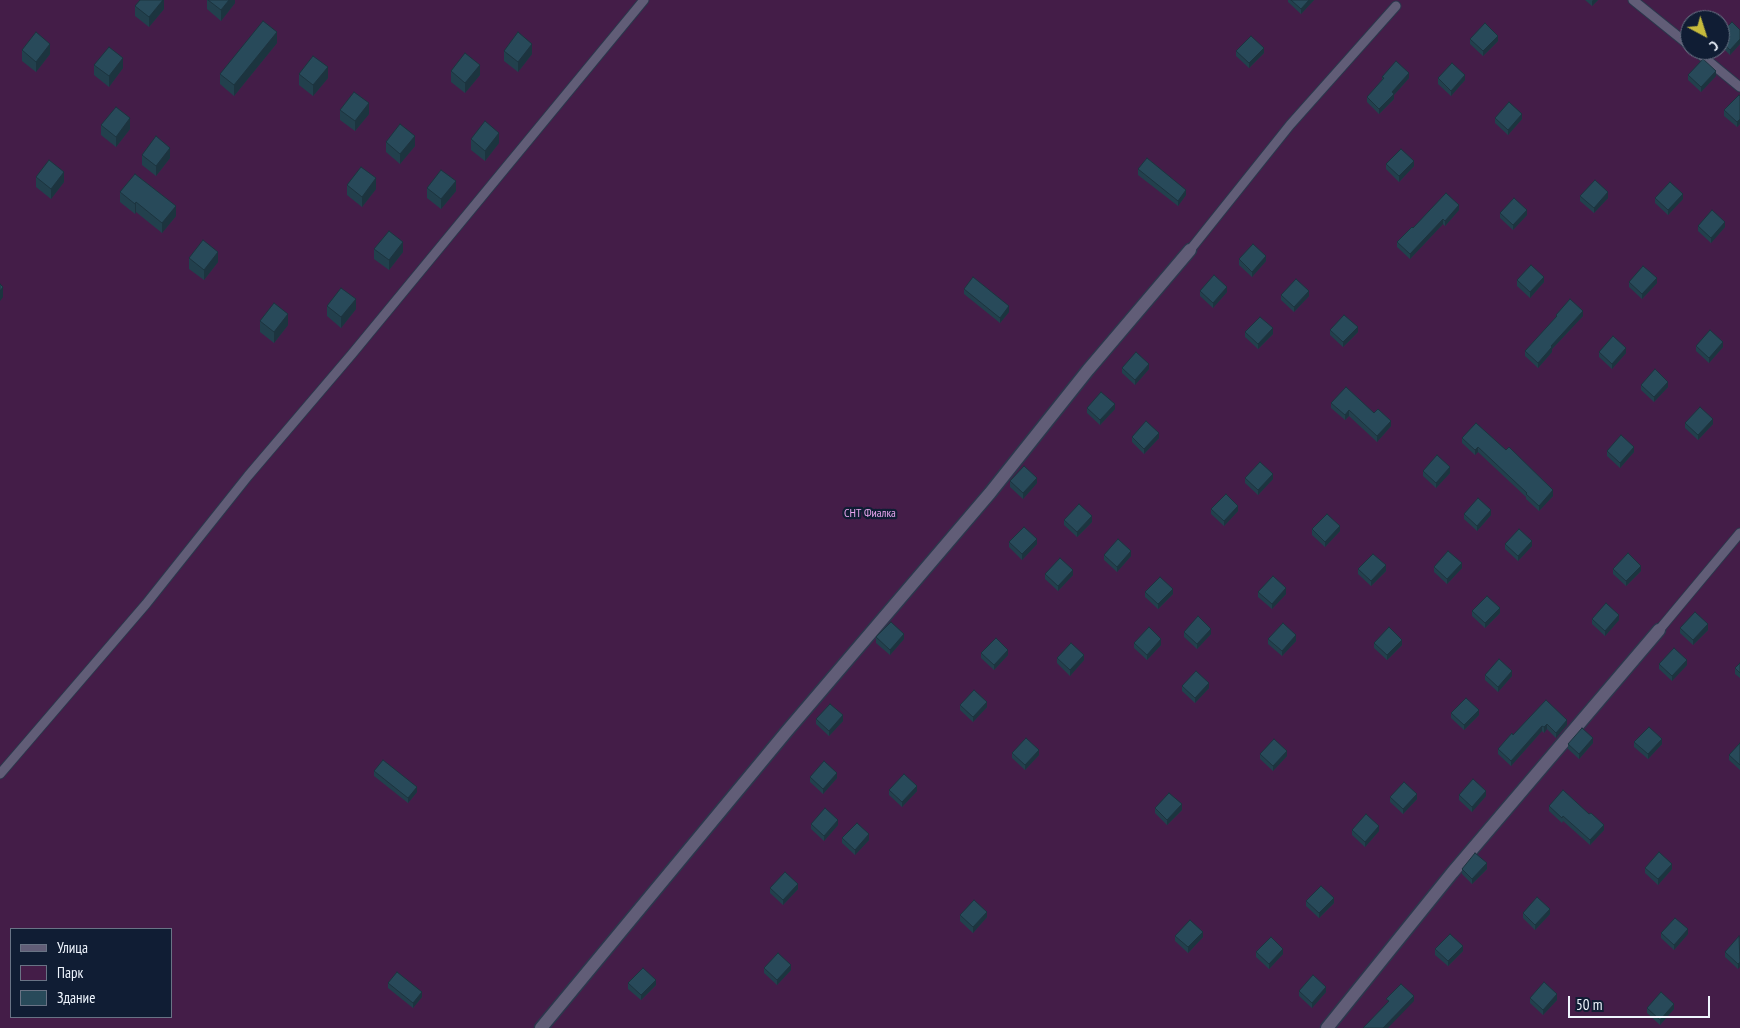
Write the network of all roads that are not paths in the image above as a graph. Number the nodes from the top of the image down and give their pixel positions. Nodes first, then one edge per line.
1 (644, 0) edge
2 (1633, 0) edge
3 (1396, 6) dead end
4 (1680, 38) edge
5 (1707, 60) edge
6 (1740, 87) edge
7 (1190, 250) joint
8 (1740, 533) edge
9 (1659, 630) joint
10 (0, 774) edge
11 (540, 1028) edge
12 (1327, 1028) edge

1 - 10 lane
2 - 4 lane
3 - 7 lane
5 - 6 lane
7 - 11 street
8 - 9 lane
9 - 12 street

